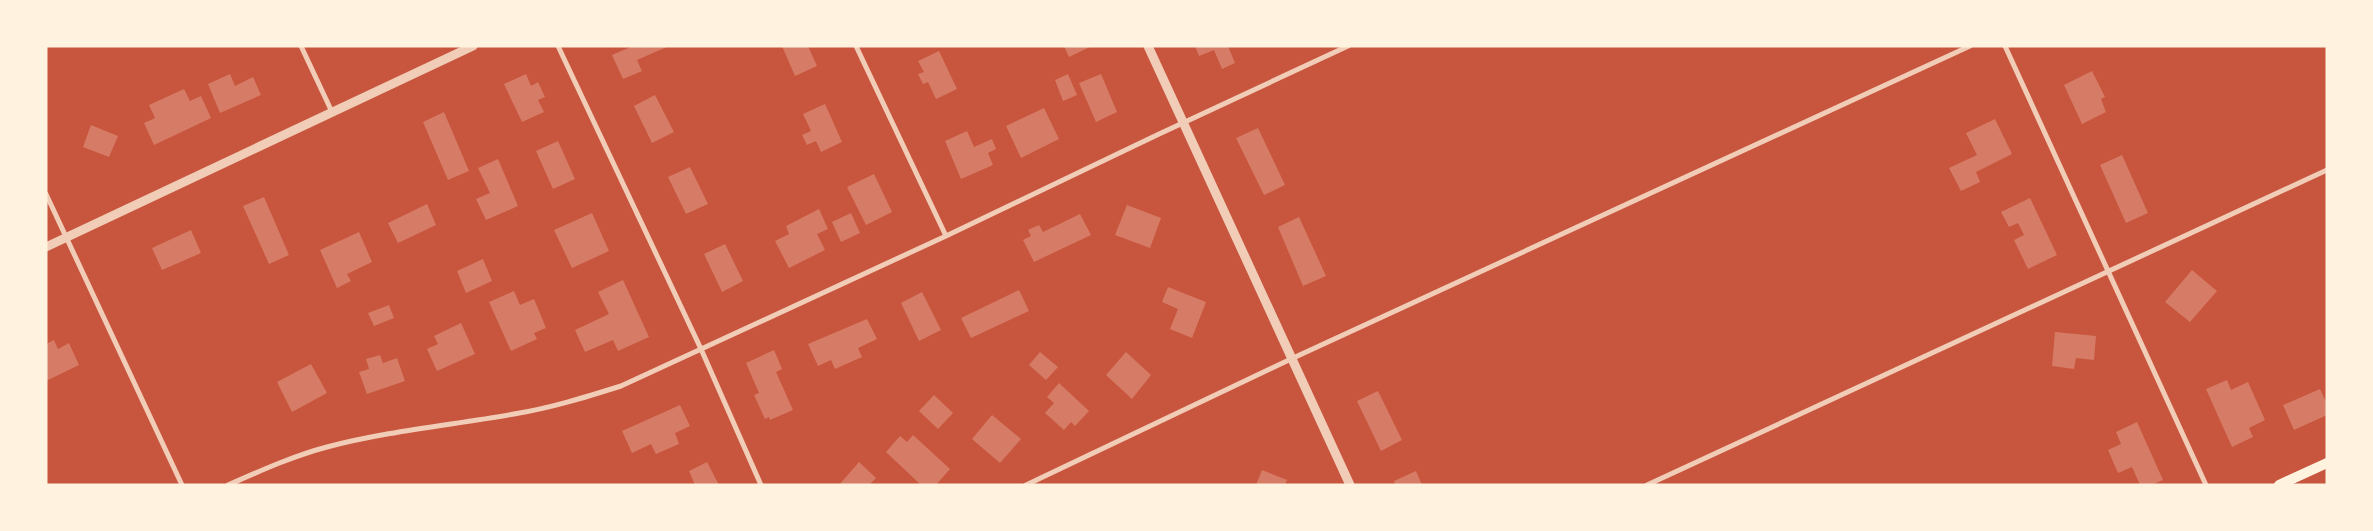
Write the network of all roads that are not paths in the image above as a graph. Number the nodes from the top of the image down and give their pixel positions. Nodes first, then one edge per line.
1 (302, 46) edge
2 (473, 46) edge
3 (558, 46) edge
4 (856, 46) edge
5 (1148, 46) edge
6 (1348, 46) edge
7 (1970, 46) edge
8 (2005, 46) edge
9 (332, 112) junction
10 (1183, 122) junction
11 (2327, 170) edge
12 (46, 194) edge
13 (946, 236) junction
14 (66, 238) junction
15 (46, 247) edge
16 (2108, 272) junction
17 (701, 349) junction
18 (1291, 359) junction
19 (2327, 463) edge
20 (182, 485) edge
21 (228, 485) edge
22 (761, 485) edge
23 (1026, 485) edge
24 (1350, 485) edge
25 (1647, 485) edge
26 (2206, 485) edge
27 (2279, 485) edge

1 - 9 street
2 - 9 street
3 - 17 street
4 - 13 street
5 - 10 street
6 - 10 street
7 - 18 street
8 - 16 street
9 - 14 street
10 - 13 street
10 - 18 street
11 - 16 street
12 - 14 street
13 - 17 street
14 - 15 street
14 - 20 street
16 - 25 street
16 - 26 street
17 - 21 street
17 - 22 street
18 - 23 street
18 - 24 street
19 - 27 main road

